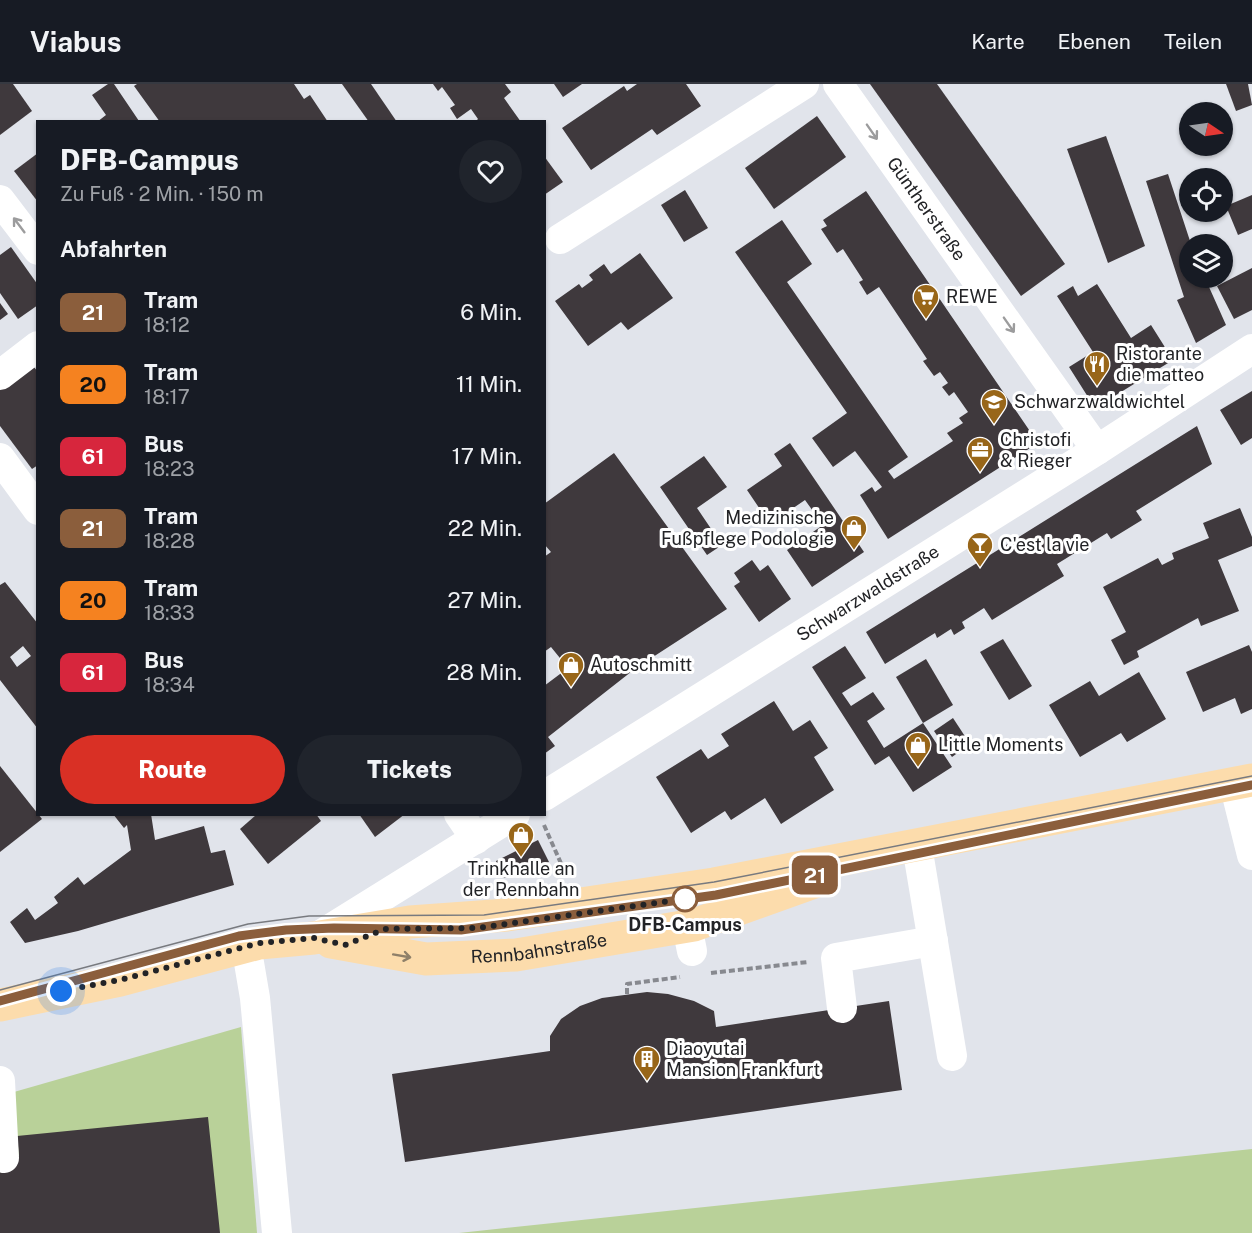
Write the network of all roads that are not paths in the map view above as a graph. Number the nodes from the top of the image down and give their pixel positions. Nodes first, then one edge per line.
1 (804, 84) edge
2 (838, 84) edge
3 (0, 200) edge
4 (560, 239) dead end
5 (36, 247) edge
6 (36, 348) edge
7 (1252, 349) edge
8 (0, 375) edge
9 (1097, 450) junction
10 (0, 458) edge
11 (36, 507) edge
12 (1243, 782) edge
13 (546, 795) edge
14 (460, 816) edge
15 (512, 816) edge
16 (476, 839) junction
17 (906, 849) junction
18 (1252, 855) edge
19 (752, 905) junction
20 (329, 941) junction
21 (933, 941) junction
22 (246, 945) junction
23 (0, 1005) edge
24 (842, 1008) dead end
25 (952, 1056) dead end
26 (0, 1081) edge
27 (4, 1158) dead end
28 (277, 1233) edge

1 - 4 street
2 -> 9 street, Güntherstraße
5 -> 3 street
6 - 8 street
7 - 9 street, Schwarzwaldstraße
9 - 13 street, Schwarzwaldstraße
10 - 11 street
12 - 17 main road, Rennbahnstraße
12 - 18 street
14 - 16 street
15 - 16 street
16 - 20 street
17 - 19 main road, Rennbahnstraße
17 - 20 main road, Rennbahnstraße
17 - 21 street
19 - 20 street
20 -> 19 main road, Rennbahnstraße
20 - 22 main road, Rennbahnstraße
21 - 24 street
21 - 25 street
22 - 23 main road, Rennbahnstraße
22 - 28 street
26 - 27 street

